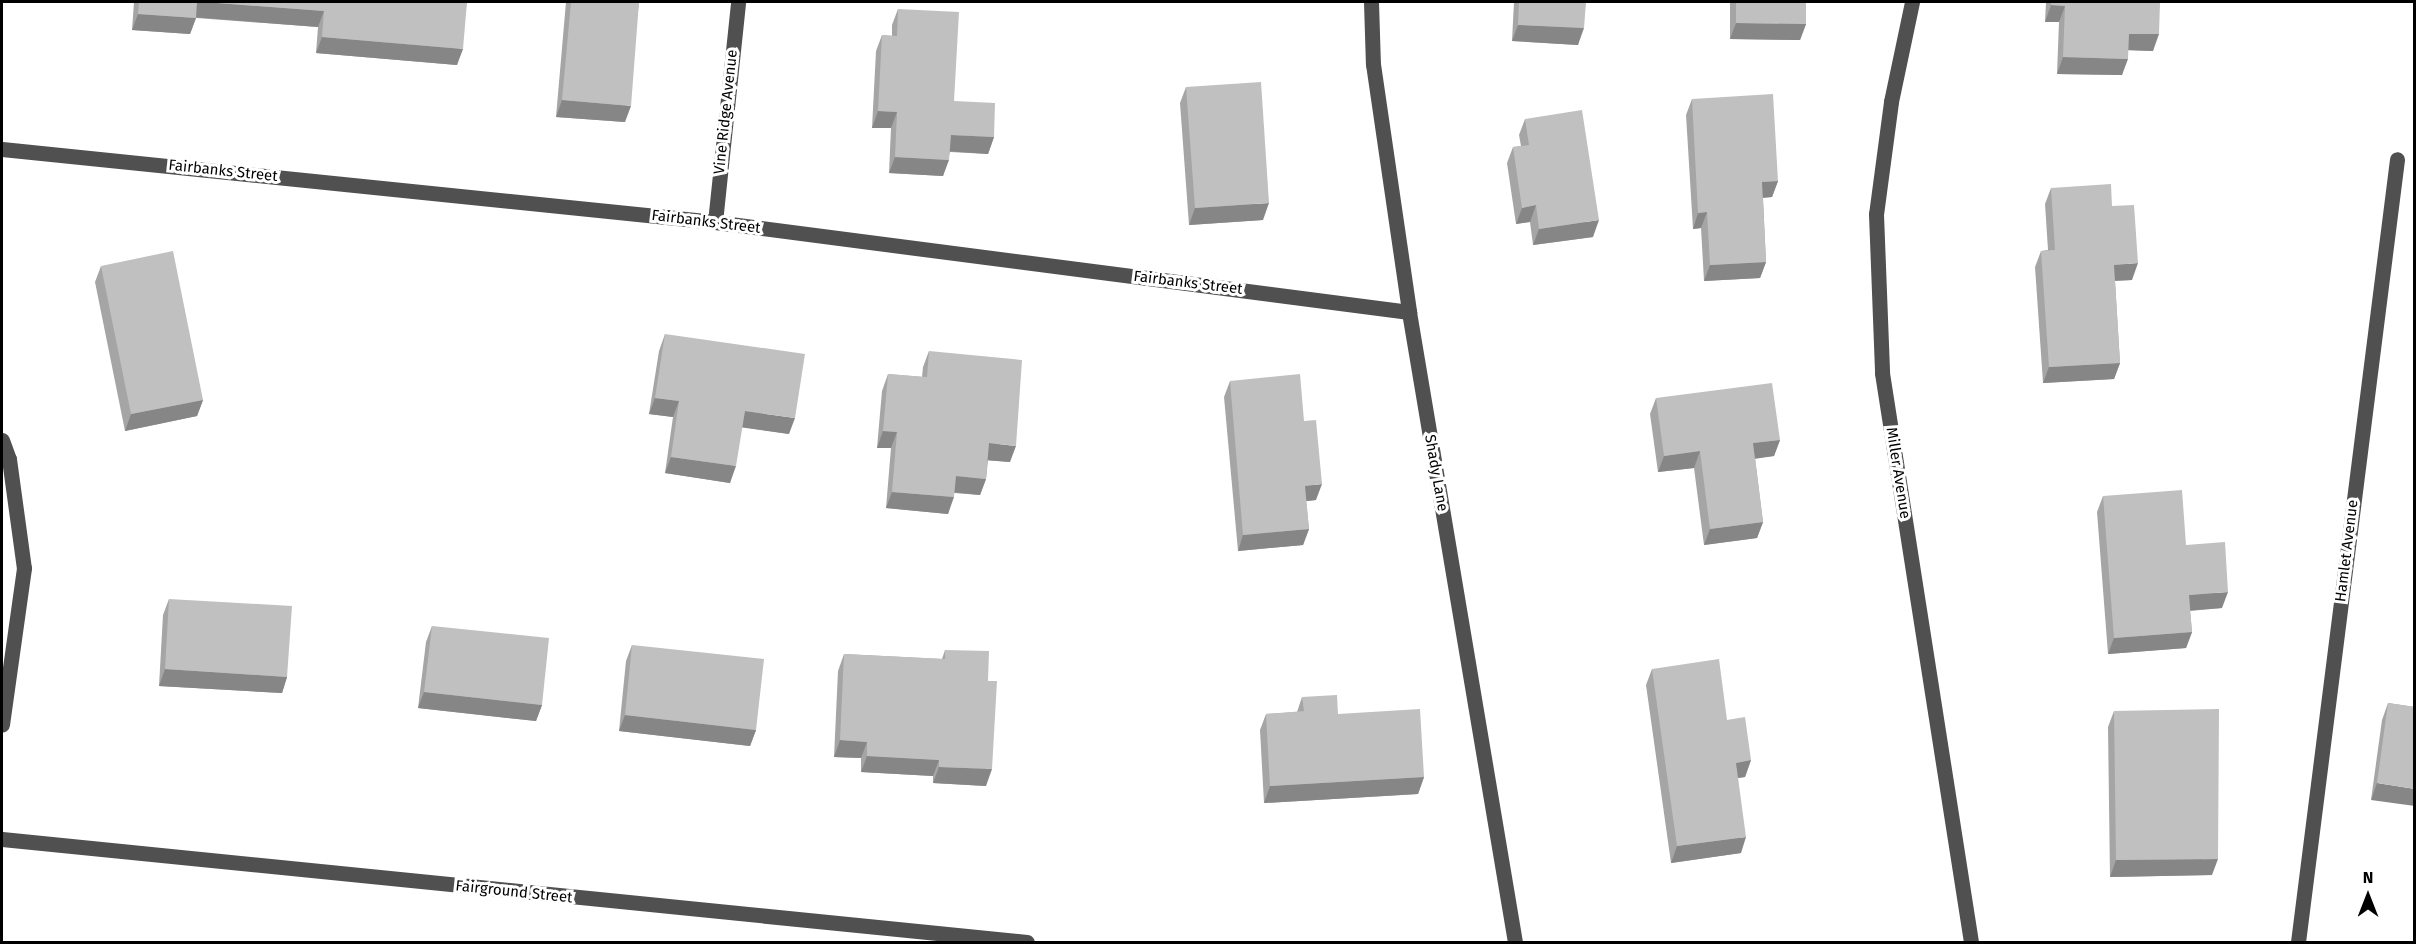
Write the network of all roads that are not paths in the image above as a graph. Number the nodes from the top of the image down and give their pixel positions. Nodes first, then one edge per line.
1 (738, 2) edge
2 (1371, 2) edge
3 (1912, 2) edge
4 (2, 149) edge
5 (2397, 159) dead end
6 (715, 222) junction
7 (1409, 312) junction
8 (2, 440) edge
9 (2, 724) edge
10 (2, 839) edge
11 (1027, 942) edge
12 (1515, 942) edge
13 (1971, 942) edge
14 (2298, 942) edge

1 - 6 street, Vine Ridge Avenue
2 - 7 street, Shady Lane
3 - 13 street, Miller Avenue
4 - 6 street, Fairbanks Street
5 - 14 street, Hamlet Avenue
6 - 7 street, Fairbanks Street
7 - 12 street, Shady Lane
8 - 9 street
10 - 11 street, Fairground Street

